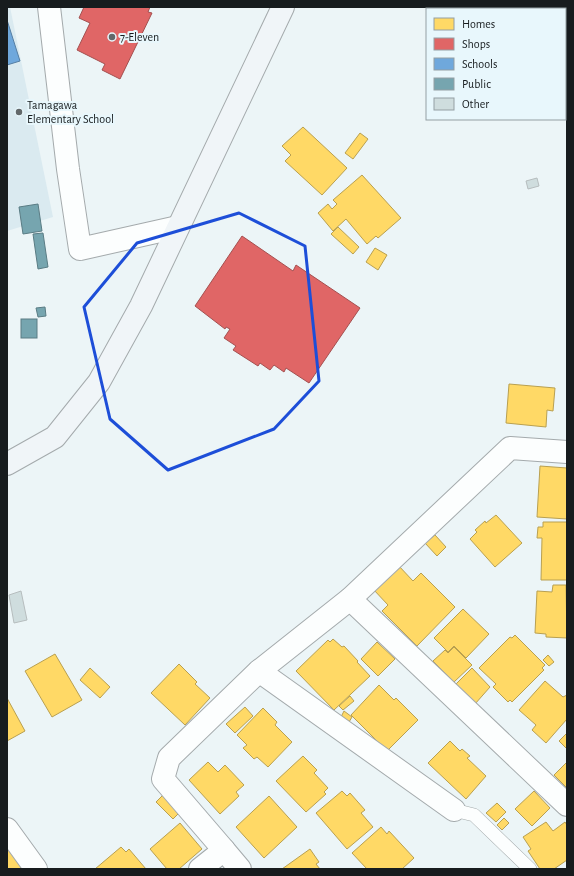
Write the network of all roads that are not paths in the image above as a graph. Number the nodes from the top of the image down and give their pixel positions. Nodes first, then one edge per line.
1 (49, 7) edge
2 (283, 7) edge
3 (178, 227) junction
4 (567, 452) edge
5 (7, 464) edge
6 (350, 599) junction
7 (259, 671) junction
8 (567, 805) edge
9 (454, 810) joint
10 (7, 829) edge
11 (224, 850) junction
12 (36, 869) edge
13 (200, 869) edge
14 (240, 869) edge
15 (530, 869) edge

1 - 3 street
2 - 3 street
3 - 5 street
4 - 6 street
6 - 7 street
6 - 8 street
7 - 9 street
7 - 11 street
9 - 15 lane
10 - 12 street
11 - 13 street
11 - 14 street

